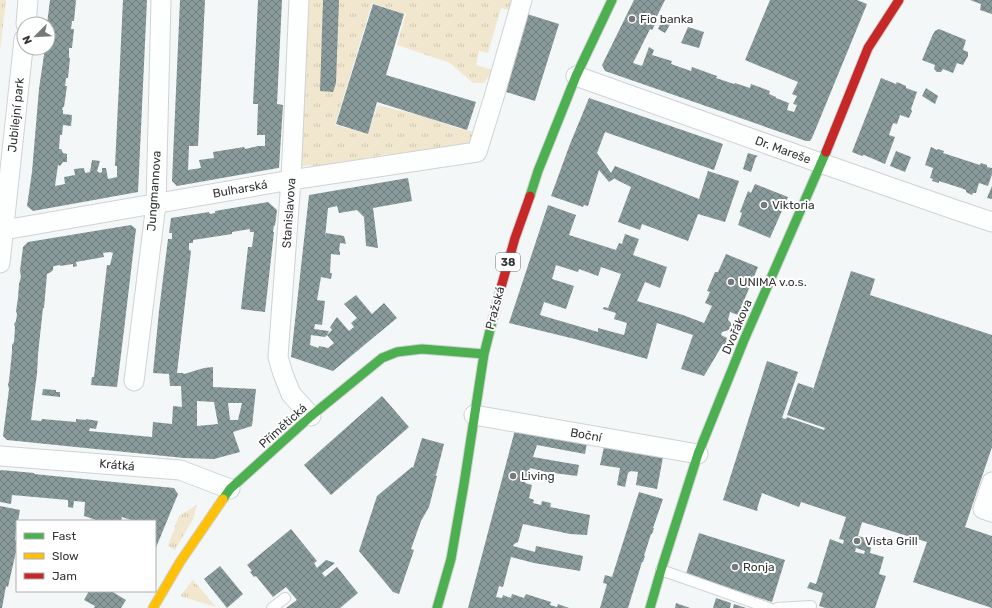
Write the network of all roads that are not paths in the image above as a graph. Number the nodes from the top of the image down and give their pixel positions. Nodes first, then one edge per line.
1 (28, 0) edge
2 (161, 0) edge
3 (299, 0) edge
4 (522, 0) edge
5 (612, 0) edge
6 (899, 0) edge
7 (27, 16) edge
8 (22, 56) edge
9 (576, 76) junction
10 (821, 163) junction
11 (291, 180) junction
12 (156, 204) junction
13 (992, 222) edge
14 (4, 230) junction
15 (0, 263) edge
16 (484, 354) junction
17 (134, 381) dead end
18 (474, 415) junction
19 (311, 416) junction
20 (698, 454) junction
21 (0, 456) edge
22 (992, 482) edge
23 (230, 489) junction
24 (992, 512) edge
25 (661, 570) junction
26 (285, 598) dead end
27 (811, 606) dead end
28 (154, 608) edge
29 (272, 608) edge
30 (437, 608) edge
31 (650, 608) edge
32 (769, 608) edge
33 (778, 608) edge

1 - 7 street
2 - 12 street, Jungmannova
3 - 11 street, Stanislavova
4 - 11 street, Bulharská
5 - 9 main road, Pražská / 38
6 - 10 main road, Dvořákova
8 - 14 street, Jubilejní park
9 - 10 street, Dr. Mareše
9 - 16 main road, Pražská / 38
10 - 13 street, Dr. Mareše
10 - 20 main road, Dvořákova
11 - 12 street, Bulharská
11 - 19 street, Stanislavova
12 - 14 street, Bulharská
12 - 17 street, Jungmannova
14 - 15 street, Jubilejní park
16 - 18 main road, Pražská / 38
16 - 19 main road, Přímětická
18 - 20 street, Boční
18 - 30 main road, Pražská / 38
19 - 23 main road, Přímětická
20 - 25 main road, Dvořákova
21 - 23 street, Krátká
22 - 24 street
23 - 28 main road, Přímětická
25 - 31 main road, Dvořákova
25 - 32 lane
26 - 29 lane
27 - 33 lane

